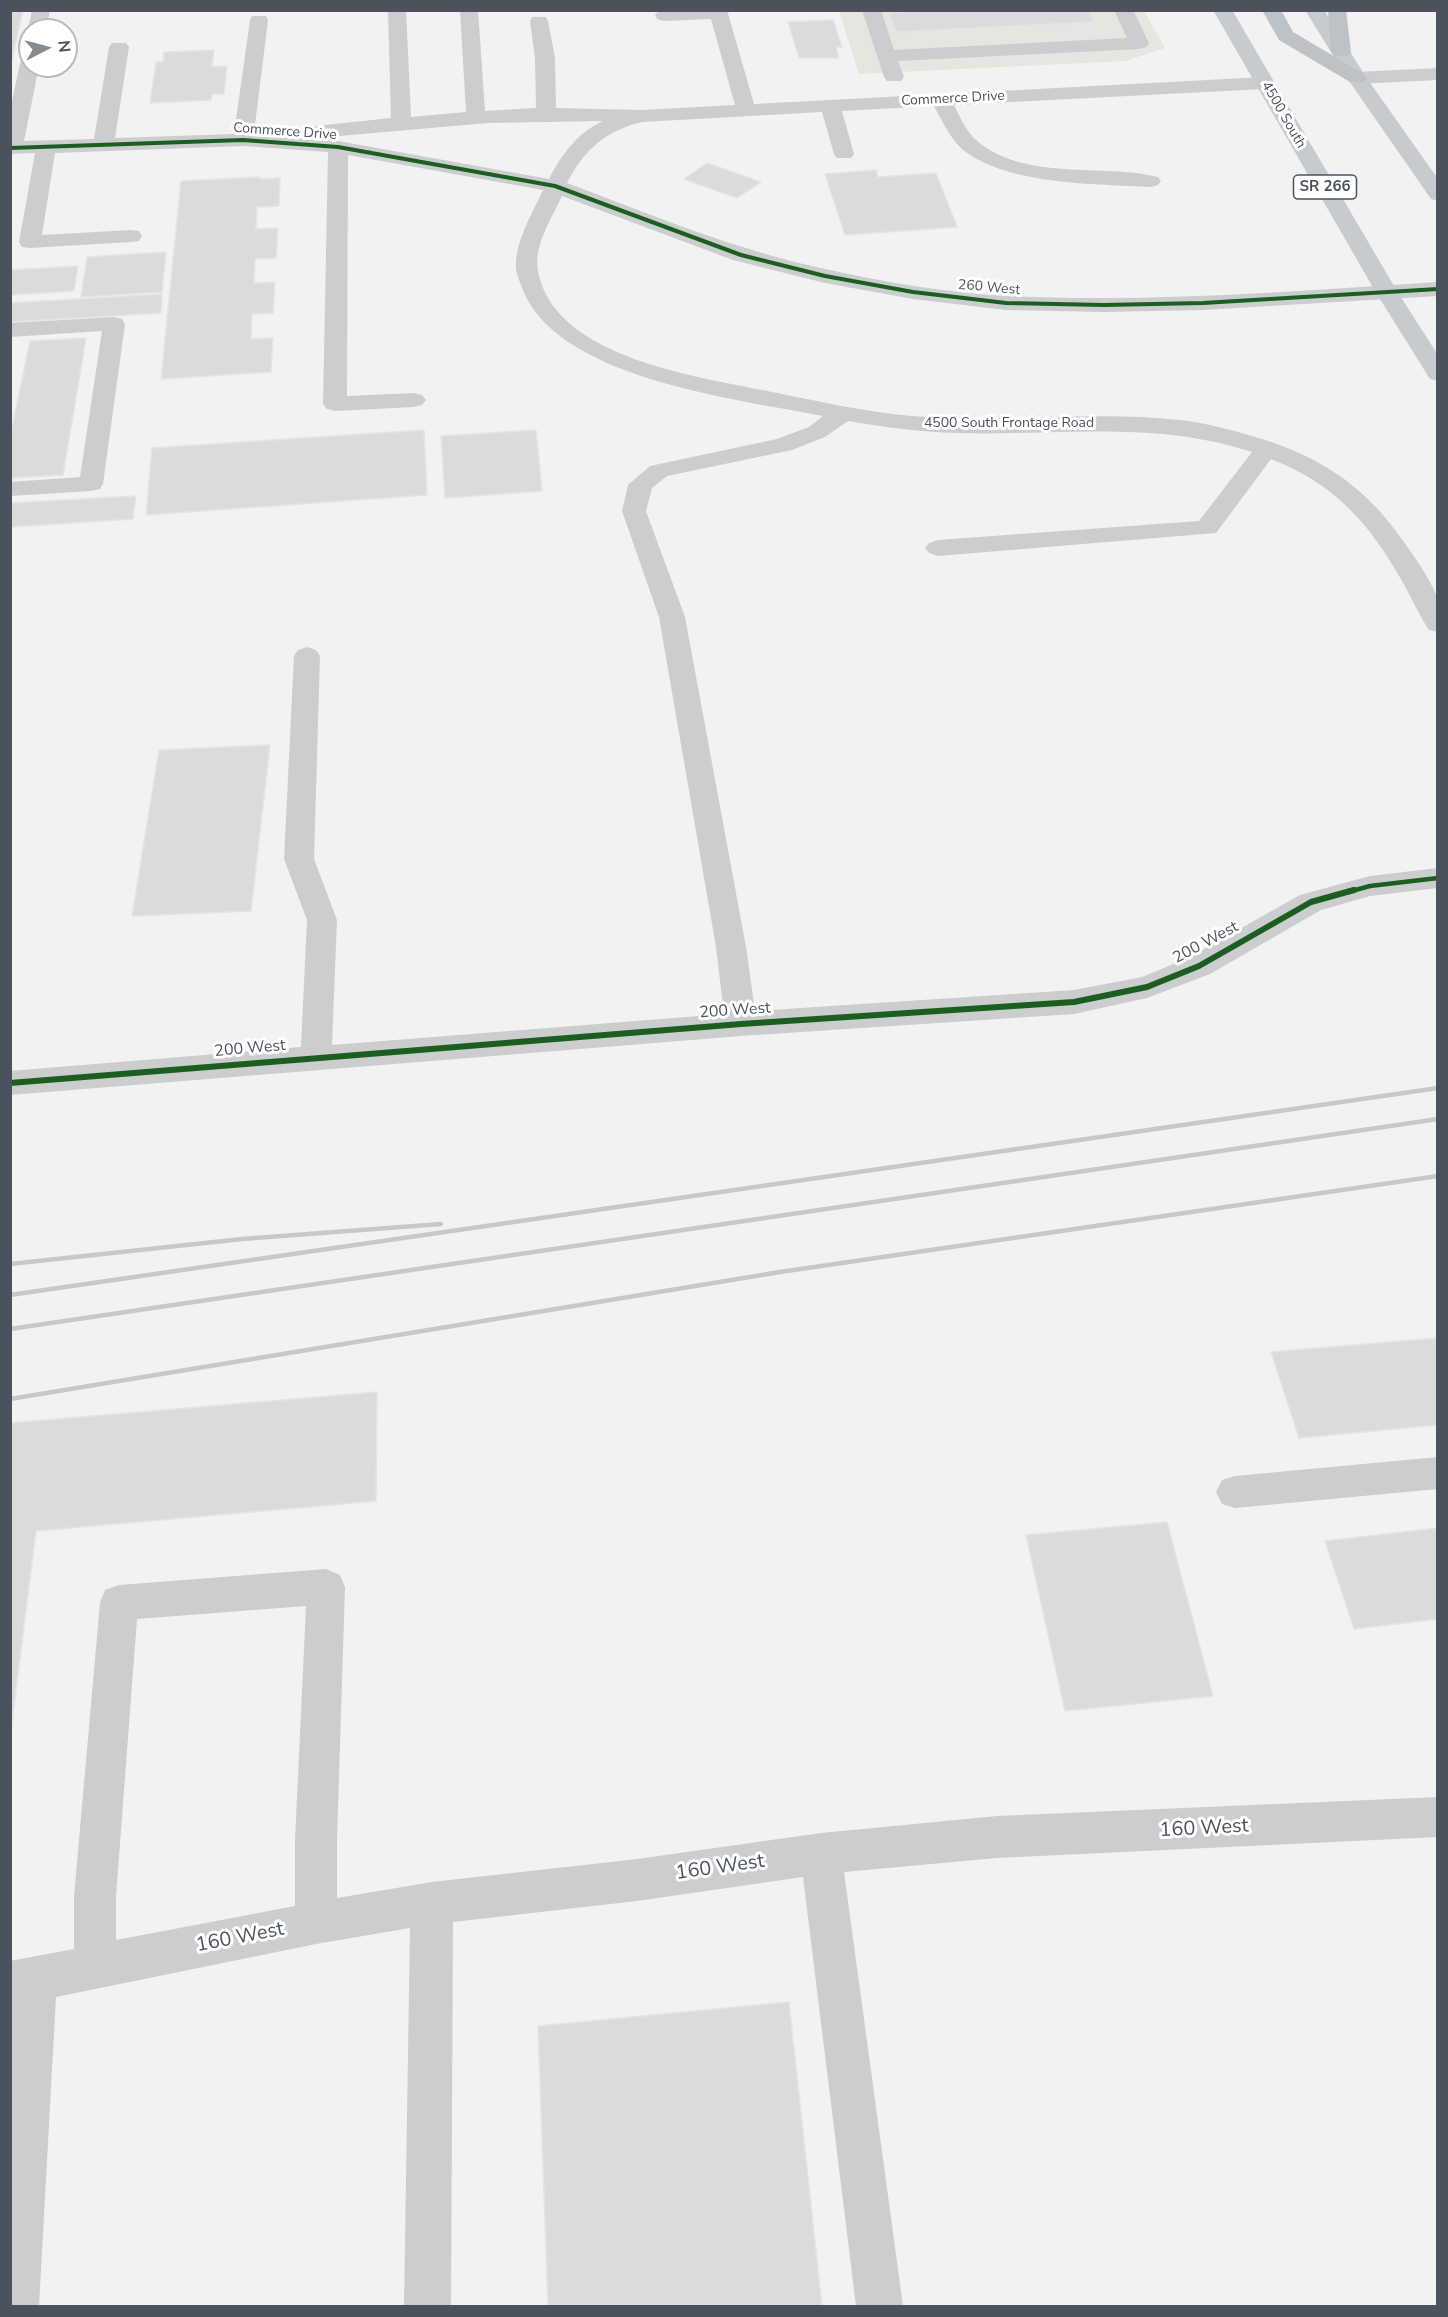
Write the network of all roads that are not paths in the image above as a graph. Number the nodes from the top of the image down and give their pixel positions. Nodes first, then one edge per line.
1 (397, 10) edge
2 (469, 10) edge
3 (871, 10) edge
4 (1123, 10) edge
5 (1222, 10) edge
6 (1271, 10) edge
7 (1314, 10) edge
8 (1337, 10) edge
9 (664, 15) dead end
10 (259, 20) dead end
11 (539, 21) dead end
12 (119, 47) dead end
13 (1341, 52) junction
14 (887, 56) junction
15 (1437, 74) edge
16 (27, 78) edge
17 (1357, 78) junction
18 (1264, 83) junction
19 (940, 99) junction
20 (902, 101) junction
21 (830, 105) junction
22 (746, 110) junction
23 (546, 114) junction
24 (642, 116) junction
25 (476, 118) junction
26 (401, 123) junction
27 (243, 140) junction
28 (104, 143) junction
29 (46, 147) junction
30 (338, 147) junction
31 (11, 148) edge
32 (844, 154) dead end
33 (1151, 181) dead end
34 (555, 186) junction
35 (1437, 195) edge
36 (131, 236) dead end
37 (1437, 289) edge
38 (1386, 291) junction
39 (10, 330) edge
40 (1437, 374) edge
41 (414, 400) dead end
42 (843, 413) junction
43 (1267, 448) junction
44 (10, 489) edge
45 (938, 548) dead end
46 (1437, 624) edge
47 (307, 656) dead end
48 (1437, 878) edge
49 (741, 1024) junction
50 (316, 1058) junction
51 (10, 1083) edge
52 (1437, 1473) edge
53 (1235, 1492) dead end
54 (1437, 1817) edge
55 (821, 1854) junction
56 (432, 1903) junction
57 (316, 1923) junction
58 (94, 1966) junction
59 (23, 1981) edge
60 (15, 2307) edge
61 (428, 2307) edge
62 (880, 2307) edge

1 - 26 street
2 - 25 street
3 - 14 street
4 - 14 street
5 - 18 main road, 4500 South / SR 266
6 - 17 highway
7 - 13 main road
8 - 13 highway
9 - 22 street
10 - 27 street
11 - 23 street
12 - 28 street
13 - 17 main road
14 - 20 street
15 - 17 street
16 - 31 street
17 - 35 main road
18 - 19 street, Commerce Drive
18 - 38 main road, 4500 South / SR 266
19 - 20 street, Commerce Drive
19 - 33 street
20 - 21 street, Commerce Drive
21 - 22 street, Commerce Drive
21 - 32 street
22 - 24 street, Commerce Drive
23 - 24 street, Commerce Drive
23 - 25 street, Commerce Drive
24 - 34 street, Commerce Drive
25 - 26 street, Commerce Drive
26 - 27 street, Commerce Drive
27 - 28 street, Commerce Drive
27 - 30 street, Commerce Drive
28 - 29 street, Commerce Drive
29 - 31 street, Commerce Drive
29 - 36 street
30 - 34 street, Commerce Drive
30 - 41 street
34 - 38 street, 260 West
34 - 42 street, 4500 South Frontage Road
37 - 38 street, 260 West
38 - 40 main road, 4500 South / SR 266
39 - 44 street
42 - 43 street, 4500 South Frontage Road
42 - 49 street
43 - 45 street
43 - 46 street, 4500 South Frontage Road
47 - 50 street
48 - 49 street, 200 West
49 - 50 street, 200 West
50 - 51 street, 200 West
52 - 53 street
54 - 55 street, 160 West
55 - 56 street, 160 West
55 - 62 street
56 - 57 street, 160 West
56 - 61 street
57 - 58 street, 160 West
57 - 58 street
58 - 59 street, 160 West
59 - 60 street

